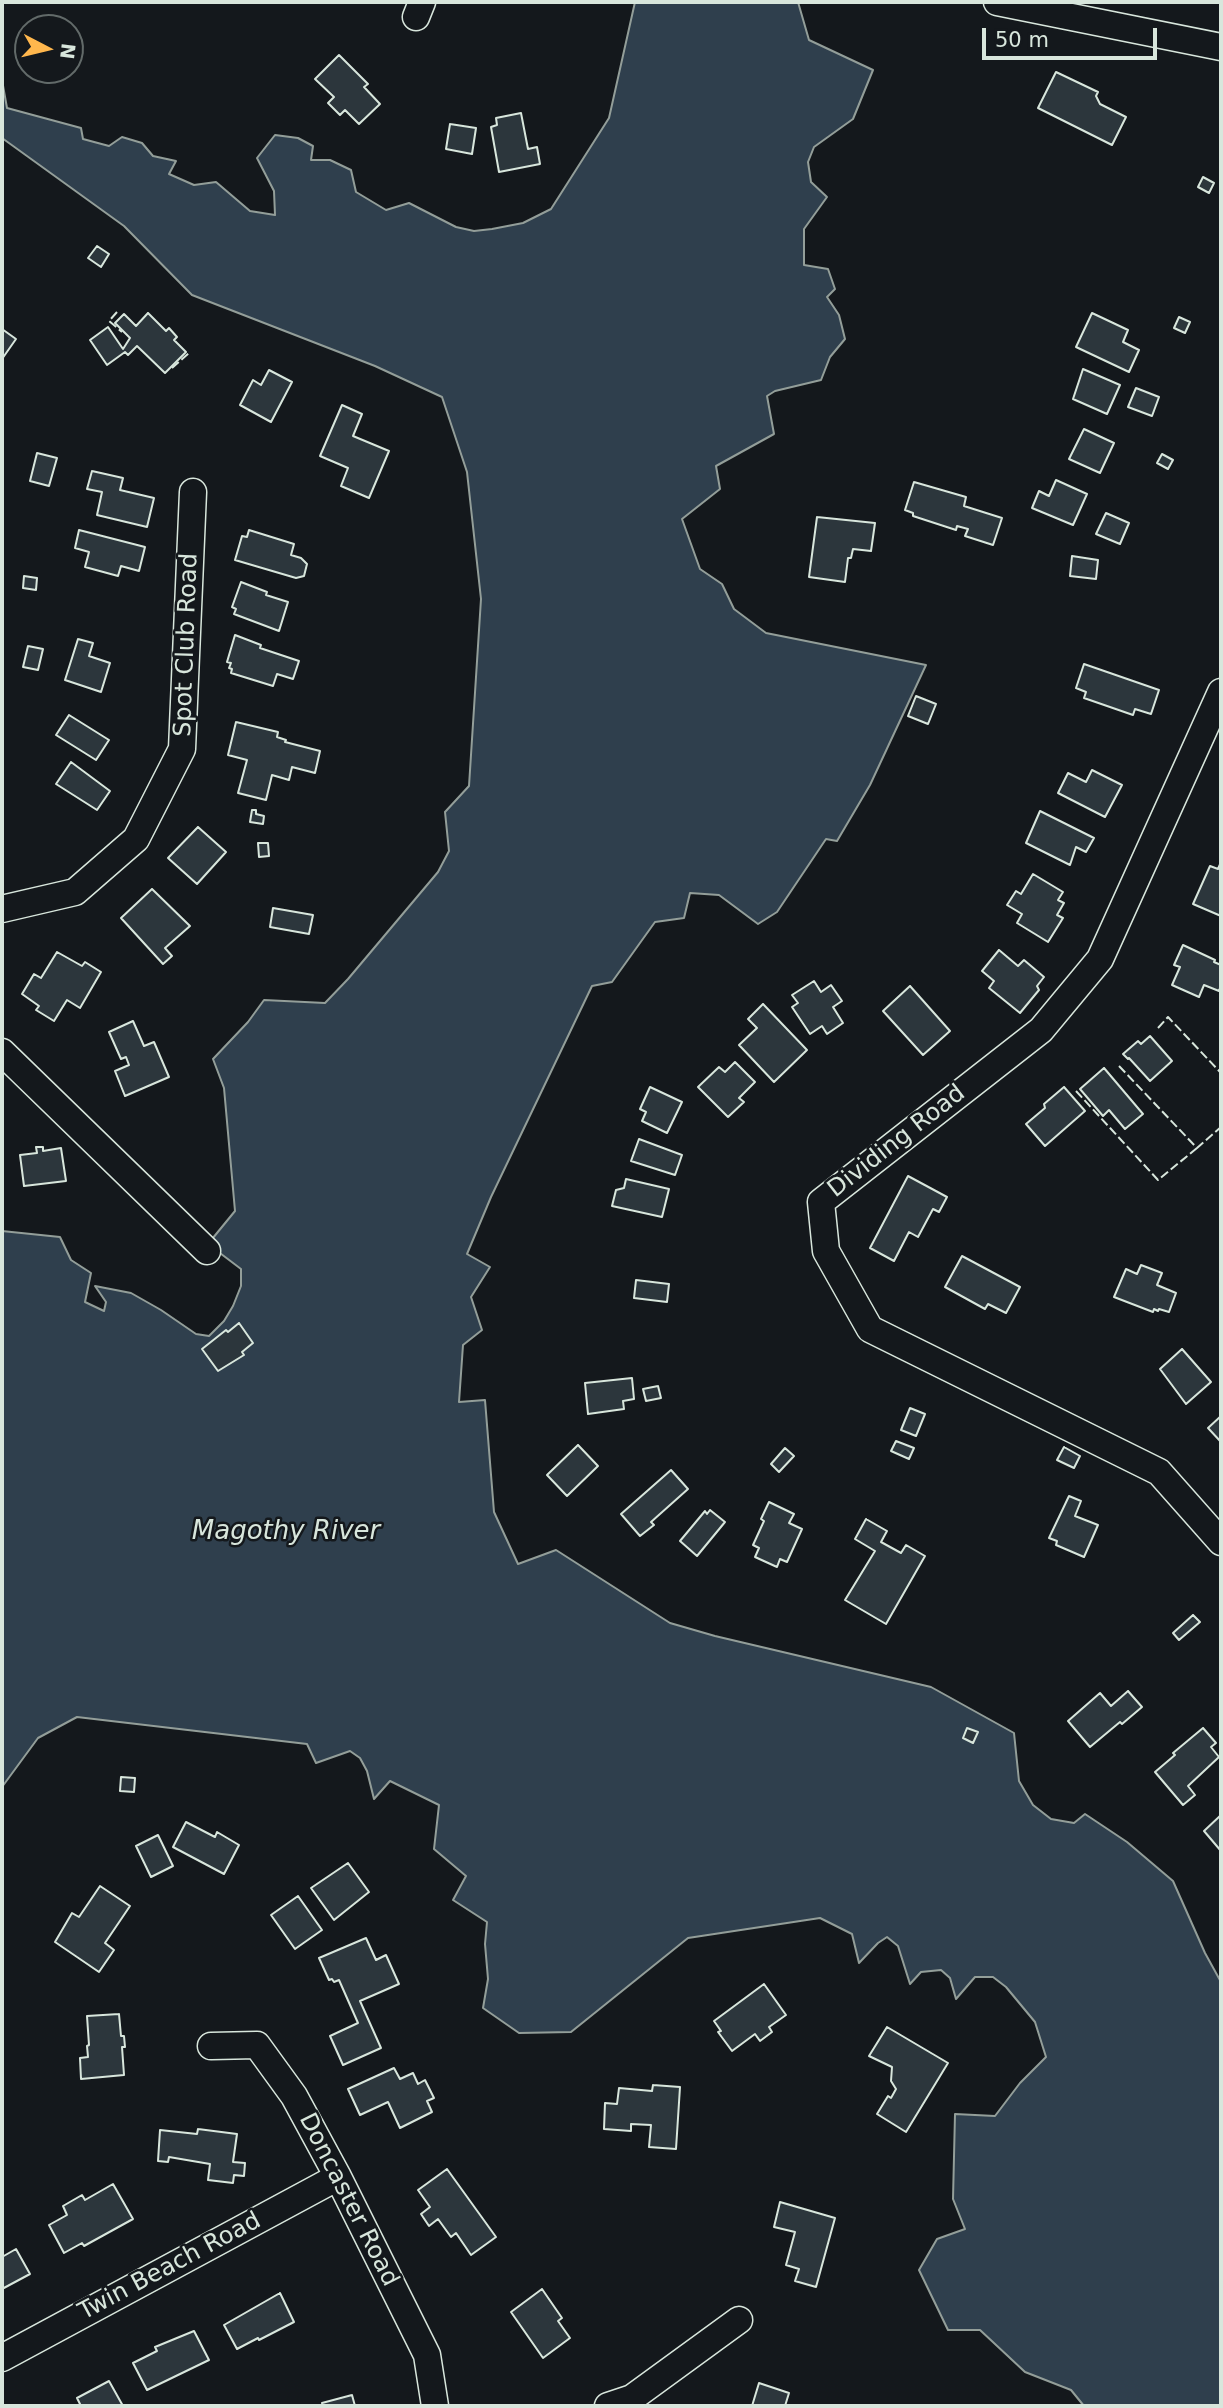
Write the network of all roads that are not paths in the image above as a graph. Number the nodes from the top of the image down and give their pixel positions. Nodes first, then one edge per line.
1 (997, 2) edge
2 (1221, 47) edge
3 (193, 492) dead end
4 (1221, 693) edge
5 (2, 909) edge
6 (2, 1052) edge
7 (208, 1251) dead end
8 (1221, 1542) edge
9 (211, 2046) dead end
10 (338, 2177) junction
11 (739, 2319) dead end
12 (2, 2358) edge
13 (435, 2406) edge
14 (608, 2406) edge

1 - 2 street
3 - 5 street, Spot Club Road
4 - 8 street, Dividing Road
6 - 7 street
9 - 10 street, Doncaster Road
10 - 12 street, Twin Beach Road
10 - 13 street, Doncaster Road
11 - 14 street

